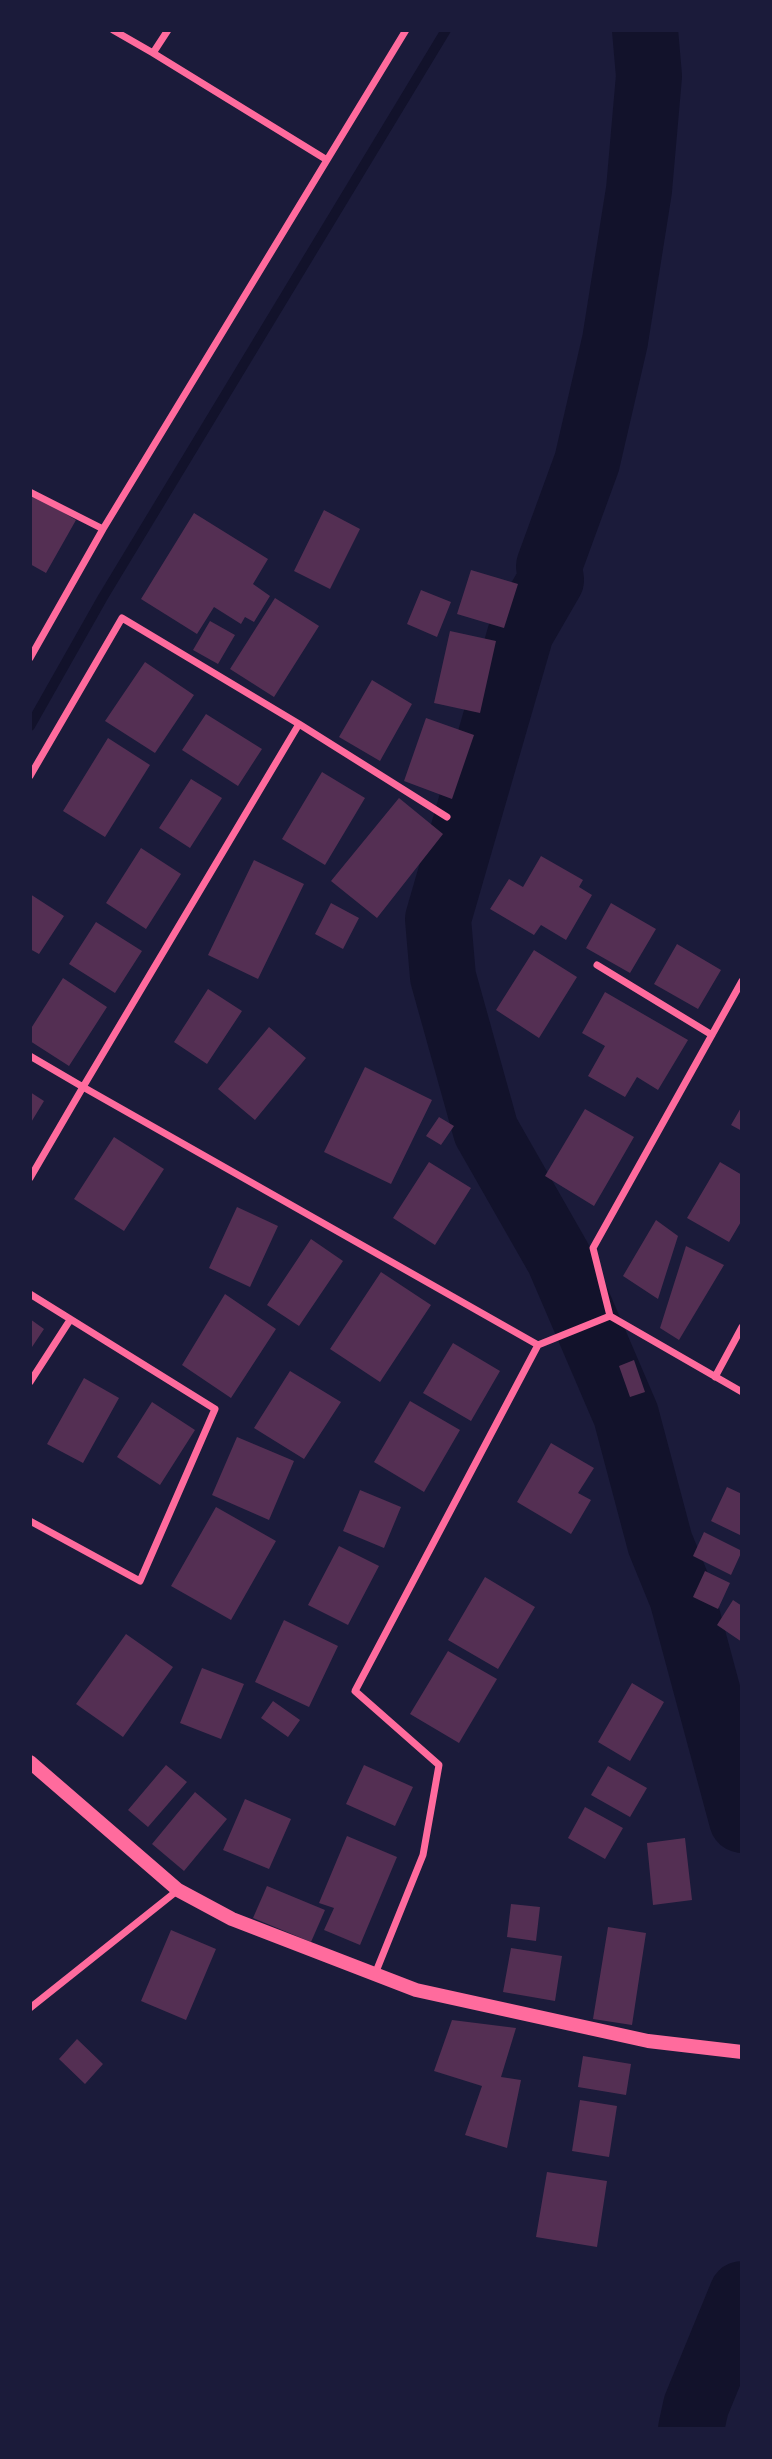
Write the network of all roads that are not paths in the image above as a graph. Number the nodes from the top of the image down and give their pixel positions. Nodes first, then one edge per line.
1 (113, 30) edge
2 (168, 30) edge
3 (406, 30) edge
4 (153, 53) junction
5 (327, 160) junction
6 (30, 492) edge
7 (103, 529) junction
8 (30, 658) edge
9 (299, 724) junction
10 (30, 776) edge
11 (447, 817) dead end
12 (597, 965) dead end
13 (742, 981) edge
14 (712, 1035) junction
15 (30, 1056) edge
16 (83, 1087) junction
17 (30, 1178) edge
18 (30, 1294) edge
19 (611, 1316) junction
20 (70, 1320) junction
21 (742, 1327) edge
22 (538, 1345) junction
23 (715, 1377) junction
24 (30, 1382) edge
25 (742, 1392) edge
26 (30, 1521) edge
27 (30, 1762) edge
28 (177, 1890) junction
29 (376, 1974) junction
30 (30, 2008) edge
31 (742, 2052) edge

1 - 4 street
2 - 4 street
3 - 5 street
4 - 5 street
5 - 7 street
6 - 7 street
7 - 8 street
9 - 10 street
9 - 11 street
9 - 16 street
12 - 14 street
13 - 14 street
14 - 19 street
15 - 16 street
16 - 17 street
16 - 22 street
18 - 20 street
19 - 22 street
19 - 23 street
20 - 24 street
20 - 26 street
21 - 23 street
22 - 29 street
23 - 25 street
27 - 28 main road
28 - 29 main road
28 - 30 street
29 - 31 main road

